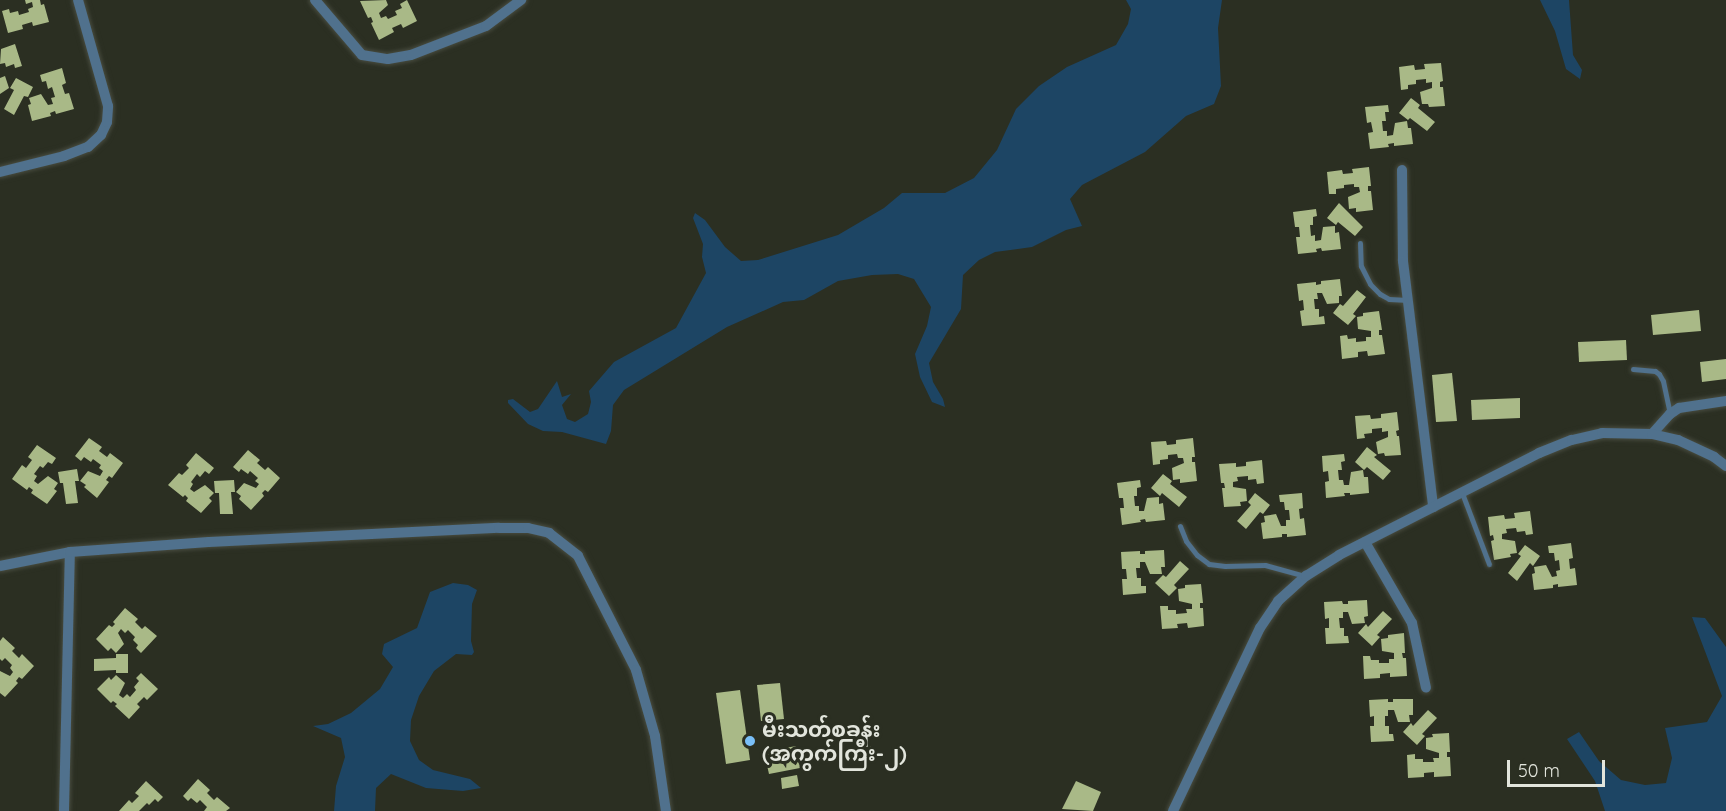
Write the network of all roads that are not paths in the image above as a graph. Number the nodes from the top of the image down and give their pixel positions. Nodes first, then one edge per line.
1 (78, 0) edge
2 (315, 0) edge
3 (521, 0) edge
4 (1402, 170) dead end
5 (0, 172) edge
6 (1360, 243) dead end
7 (1408, 300) junction
8 (1633, 369) dead end
9 (1726, 401) edge
10 (1670, 414) junction
11 (1652, 434) junction
12 (1726, 466) edge
13 (1462, 493) junction
14 (1433, 507) junction
15 (1180, 526) dead end
16 (1365, 542) junction
17 (70, 552) junction
18 (1489, 564) dead end
19 (0, 566) edge
20 (1306, 576) junction
21 (1426, 688) dead end
22 (64, 811) edge
23 (666, 811) edge
24 (1173, 811) edge

1 - 5 street
2 - 3 street
4 - 7 street
6 - 7 lane
7 - 14 street
8 - 10 lane
9 - 10 street
10 - 11 street
11 - 12 street
11 - 13 street
13 - 14 street
13 - 18 lane
14 - 16 street
15 - 20 lane
16 - 20 street
16 - 21 street
17 - 19 street
17 - 22 street
17 - 23 street
20 - 24 street

